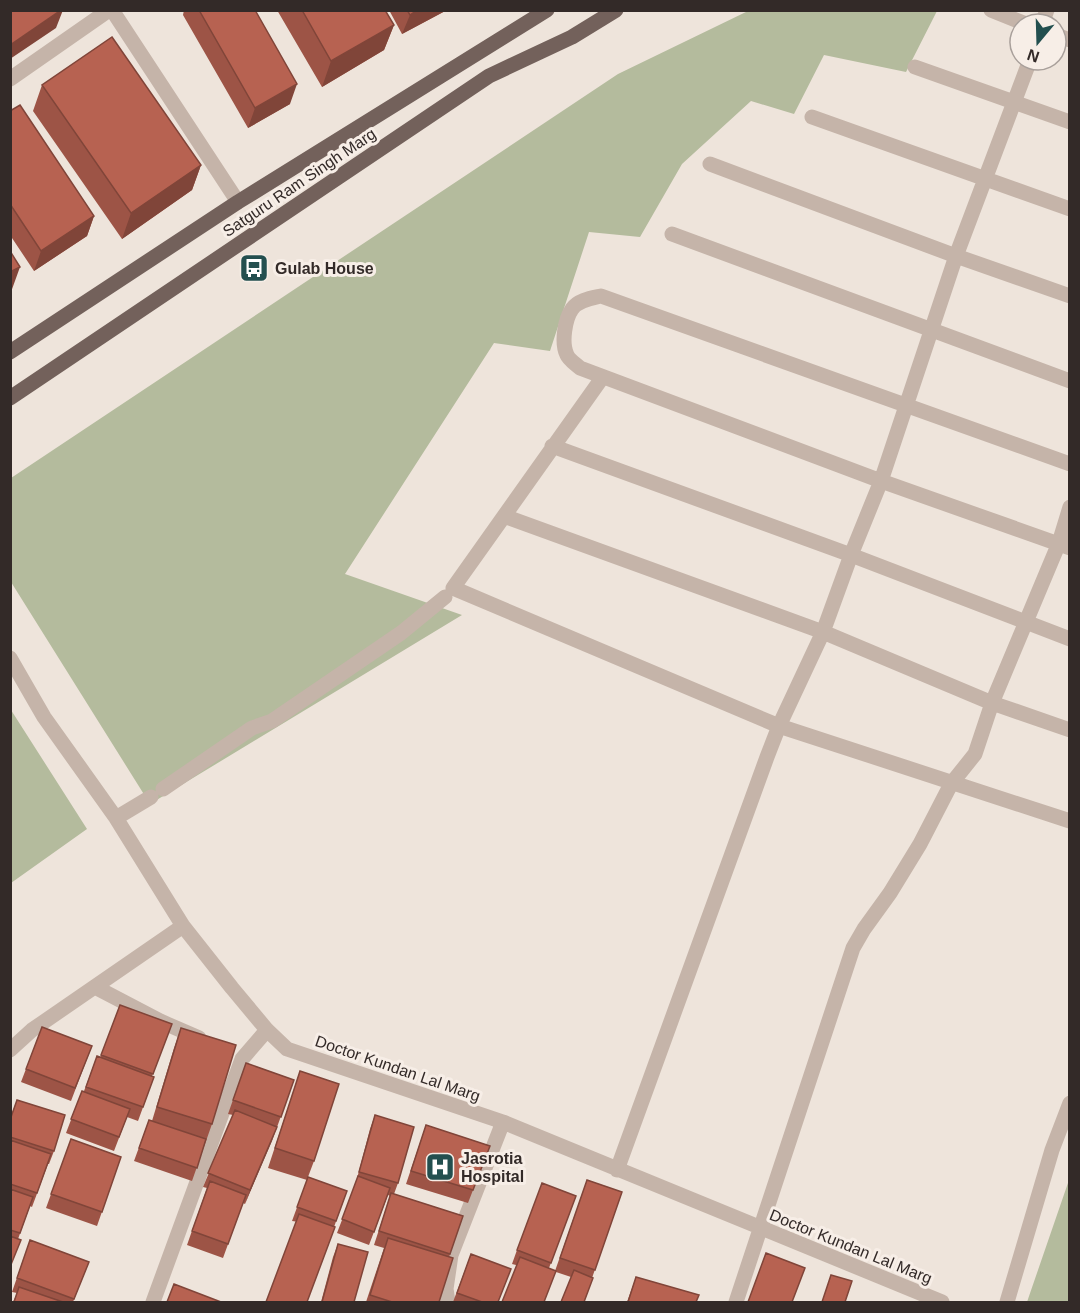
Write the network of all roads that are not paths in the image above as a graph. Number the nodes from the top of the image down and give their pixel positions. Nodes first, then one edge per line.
1 (110, 10) edge
2 (547, 10) edge
3 (616, 10) edge
4 (991, 10) edge
5 (1008, 17) edge
6 (915, 68) dead end
7 (1026, 72) edge
8 (10, 79) edge
9 (1015, 102) junction
10 (812, 117) dead end
11 (1070, 122) edge
12 (710, 164) dead end
13 (984, 178) junction
14 (238, 202) junction
15 (1070, 209) edge
16 (672, 234) dead end
17 (956, 256) junction
18 (1070, 296) edge
19 (931, 330) junction
20 (10, 352) edge
21 (602, 378) junction
22 (1070, 381) edge
23 (10, 398) edge
24 (905, 406) junction
25 (552, 446) junction
26 (1070, 464) edge
27 (881, 481) junction
28 (1070, 507) edge
29 (504, 516) junction
30 (1064, 546) edge
31 (851, 555) junction
32 (445, 597) dead end
33 (1026, 622) junction
34 (823, 632) junction
35 (1070, 639) edge
36 (10, 658) edge
37 (992, 703) junction
38 (779, 726) junction
39 (1070, 730) edge
40 (951, 784) junction
41 (116, 818) junction
42 (1070, 821) edge
43 (183, 926) junction
44 (95, 987) junction
45 (267, 1030) junction
46 (211, 1044) edge
47 (10, 1050) edge
48 (1069, 1108) edge
49 (504, 1122) junction
50 (617, 1170) junction
51 (760, 1229) junction
52 (158, 1299) edge
53 (448, 1302) edge
54 (736, 1302) edge
55 (942, 1302) edge
56 (1007, 1302) edge

1 - 8 street
1 - 14 street
2 - 14 main road, Satguru Ram Singh Marg
3 - 23 main road, Satguru Ram Singh Marg
4 - 5 street
6 - 9 street
7 - 9 street
9 - 11 street
9 - 13 street
10 - 13 street
12 - 17 street
13 - 15 street
13 - 17 street
14 - 20 main road, Satguru Ram Singh Marg
16 - 19 street
17 - 18 street
17 - 19 street
19 - 22 street
19 - 24 street
21 - 24 street
21 - 25 street
21 - 27 street
24 - 26 street
24 - 27 street
25 - 29 street
25 - 31 street
27 - 30 street
27 - 31 street
28 - 30 street
29 - 34 street
29 - 38 street
30 - 33 street
31 - 33 street
31 - 34 street
32 - 41 street
33 - 35 street
33 - 37 street
34 - 37 street
34 - 38 street
36 - 41 street, Doctor Kundan Lal Marg
37 - 39 street
37 - 40 street
38 - 40 street
38 - 50 street
40 - 42 street
40 - 51 street
41 - 43 street, Doctor Kundan Lal Marg
43 - 44 street
43 - 45 street, Doctor Kundan Lal Marg
44 - 46 street
44 - 47 street
45 - 49 street, Doctor Kundan Lal Marg
45 - 52 street
48 - 56 street
49 - 50 street, Doctor Kundan Lal Marg
49 - 53 street
50 - 51 street, Doctor Kundan Lal Marg
51 - 54 street
51 - 55 street, Doctor Kundan Lal Marg

